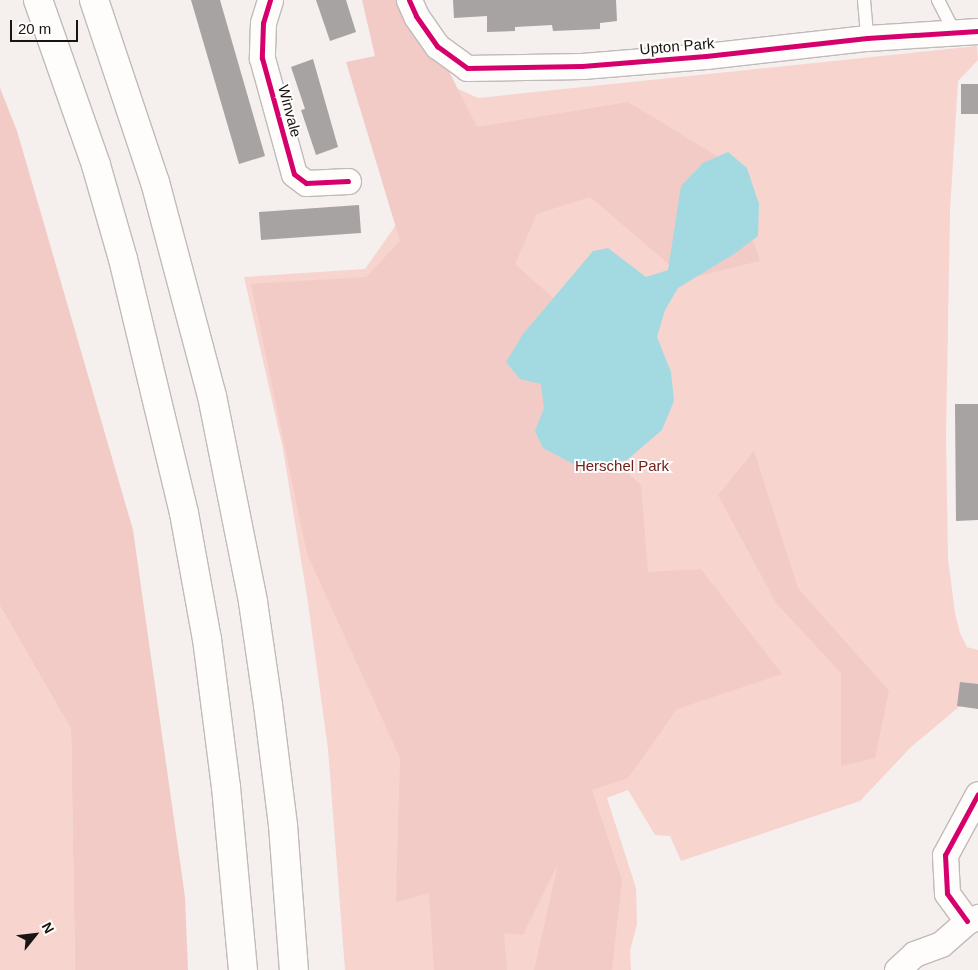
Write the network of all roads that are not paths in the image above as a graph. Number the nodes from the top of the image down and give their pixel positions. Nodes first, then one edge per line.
1 (38, 0) edge
2 (94, 0) edge
3 (270, 0) edge
4 (409, 0) edge
5 (864, 0) edge
6 (938, 0) edge
7 (978, 14) edge
8 (966, 32) edge
9 (867, 38) junction
10 (348, 181) dead end
11 (978, 794) edge
12 (972, 919) edge
13 (243, 970) edge
14 (294, 970) edge
15 (897, 970) edge

1 - 13 highway
2 - 14 highway
3 - 10 street, Winvale
4 - 9 street, Upton Park
5 - 9 lane
6 - 8 lane
7 - 8 street
8 - 9 street, Upton Park
11 - 12 street
12 - 15 street

